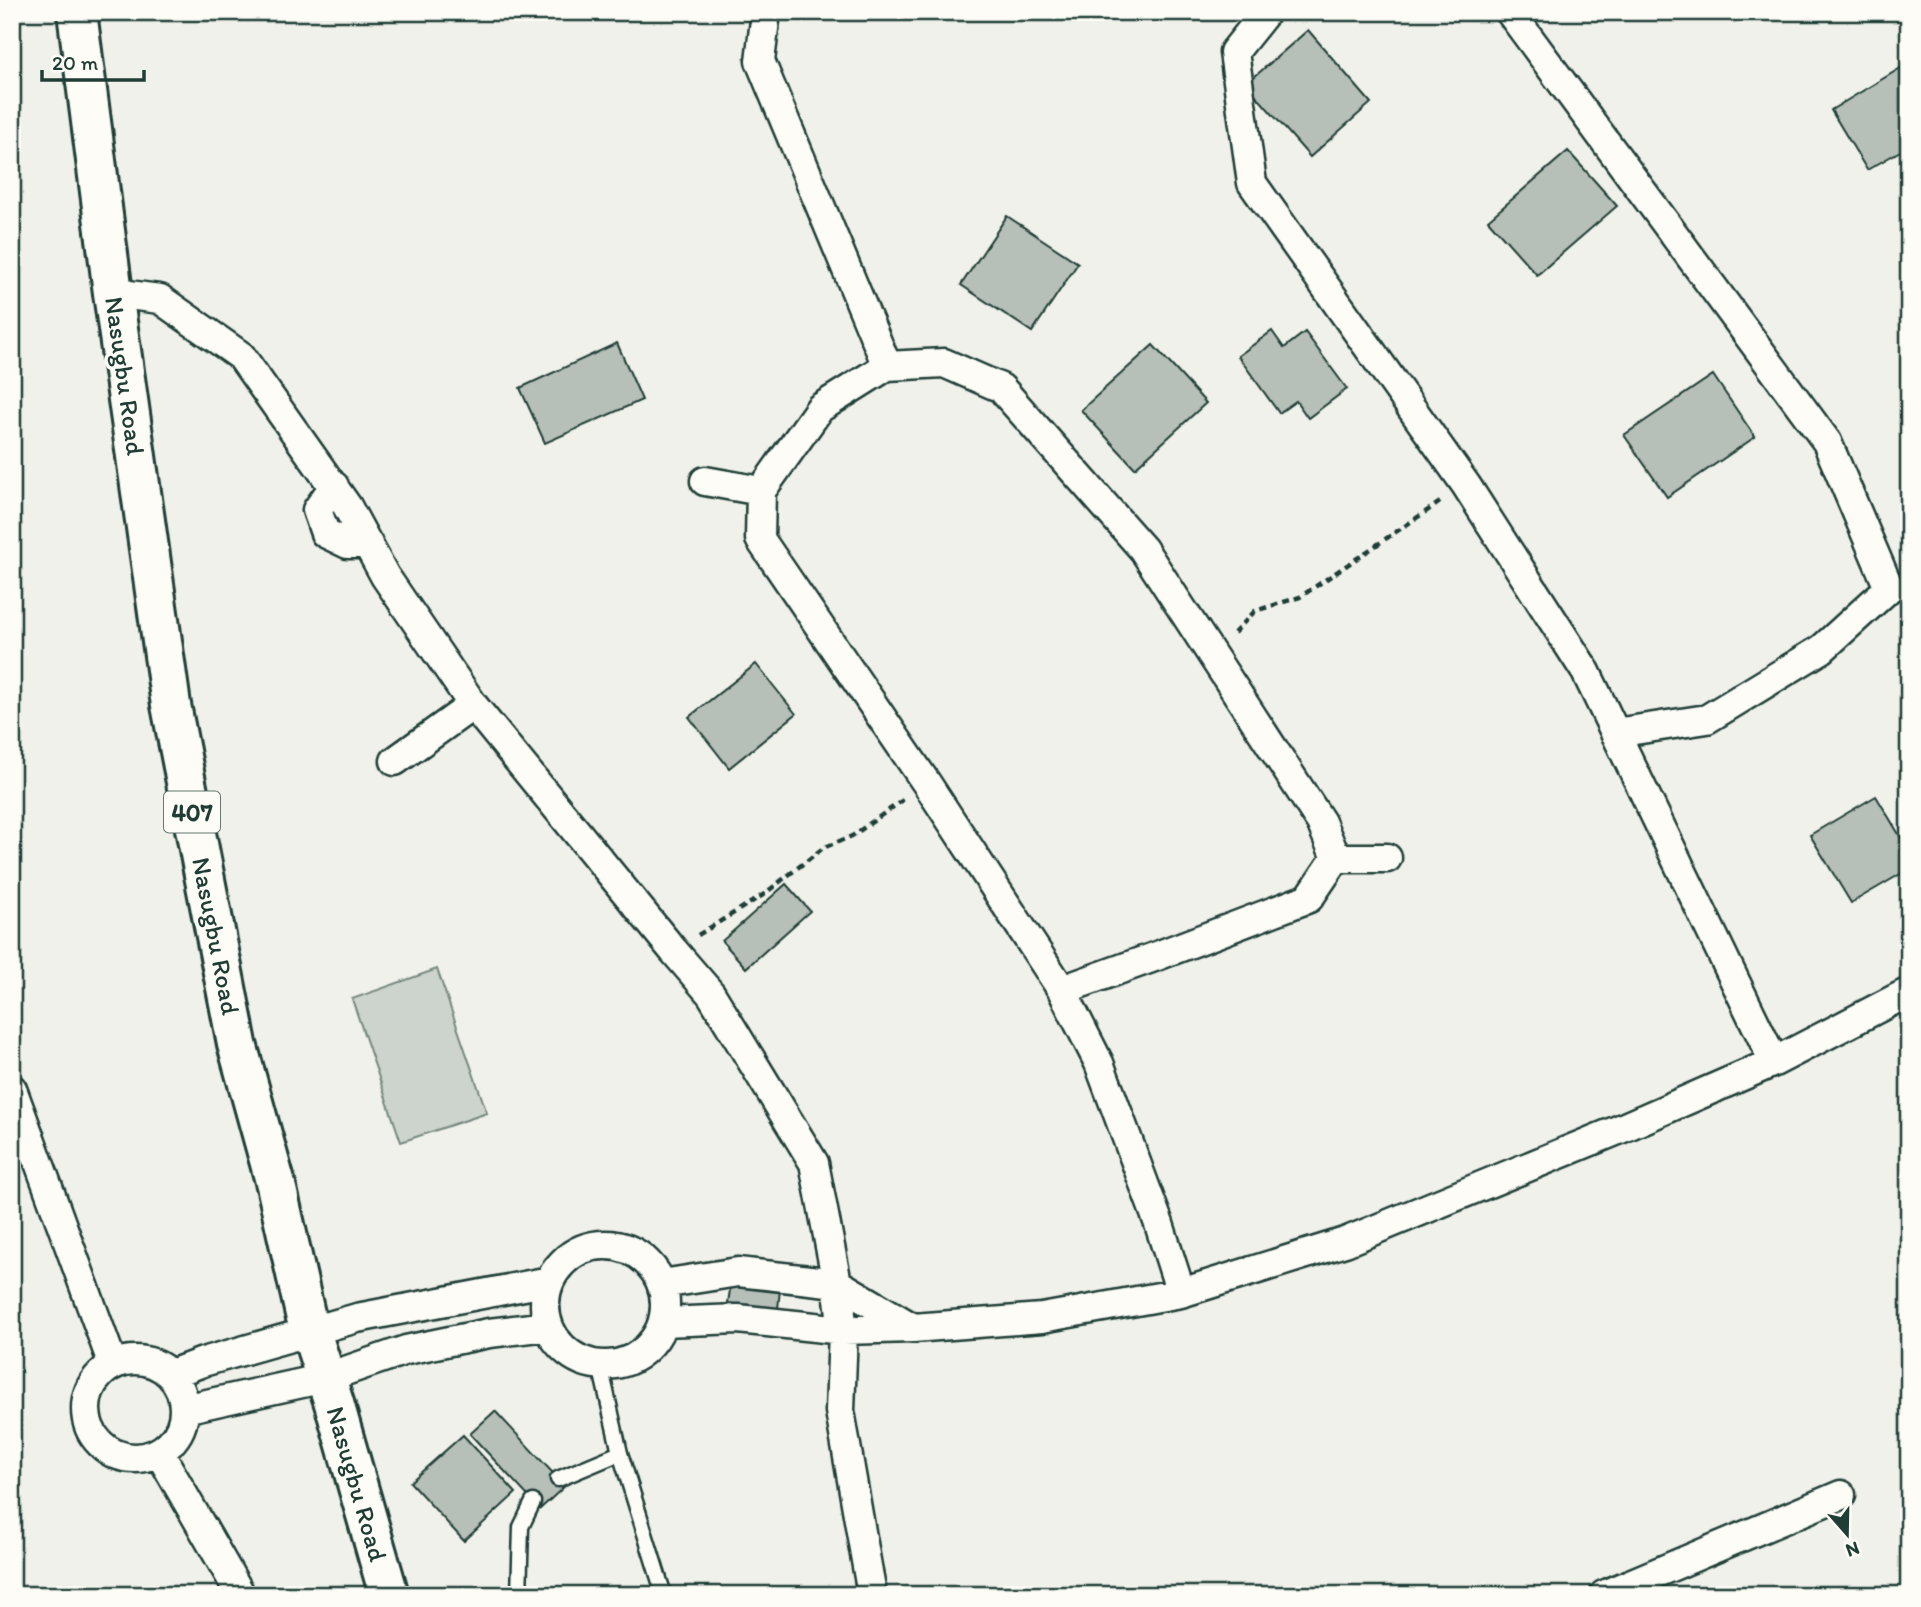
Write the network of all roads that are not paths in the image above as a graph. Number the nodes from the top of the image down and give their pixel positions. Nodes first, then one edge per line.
1 (77, 12) edge
2 (766, 12) edge
3 (1266, 12) edge
4 (1510, 12) edge
5 (113, 293) junction
6 (887, 366) junction
7 (705, 481) dead end
8 (761, 491) junction
9 (1899, 588) edge
10 (473, 705) junction
11 (1615, 733) junction
12 (396, 761) dead end
13 (1336, 858) junction
14 (1387, 858) dead end
15 (1062, 990) junction
16 (1909, 992) edge
17 (1774, 1062) junction
18 (12, 1089) edge
19 (550, 1281) junction
20 (838, 1283) junction
21 (662, 1284) junction
22 (1181, 1293) junction
23 (663, 1322) junction
24 (548, 1326) junction
25 (913, 1328) junction
26 (843, 1330) junction
27 (311, 1331) junction
28 (600, 1364) junction
29 (113, 1365) junction
30 (171, 1374) junction
31 (325, 1378) junction
32 (184, 1409) junction
33 (159, 1452) junction
34 (620, 1453) junction
35 (558, 1479) dead end
36 (1841, 1495) dead end
37 (533, 1502) dead end
38 (241, 1595) edge
39 (389, 1595) edge
40 (519, 1595) edge
41 (664, 1595) edge
42 (872, 1595) edge
43 (1604, 1595) edge

1 - 5 main road, Nasugbu Road / 407
2 - 6 street
3 - 11 street
4 - 9 street
5 - 10 street
5 - 27 main road, Nasugbu Road / 407
6 - 8 street
6 - 13 street
7 - 8 street
8 - 15 street
9 - 11 street
10 - 12 street
10 - 20 street
11 - 17 street
13 - 14 street
13 - 15 street
15 - 22 street
16 - 17 street
17 - 22 street
18 - 29 street
19 - 21 street
19 - 24 street
19 - 27 street
20 - 21 street
20 - 25 street
20 - 26 street
21 - 23 street
22 - 25 street
23 - 26 street
23 - 28 street
24 - 28 street
24 - 31 street
25 - 26 street
26 - 42 street
27 - 30 street
27 - 31 main road, Nasugbu Road / 407
28 - 34 lane
29 - 30 street
29 - 33 street
30 - 32 street
31 - 32 street
31 - 39 main road, Nasugbu Road / 407
32 - 33 street
33 - 38 street
34 - 35 lane
34 - 41 lane
36 - 43 street
37 - 40 lane

